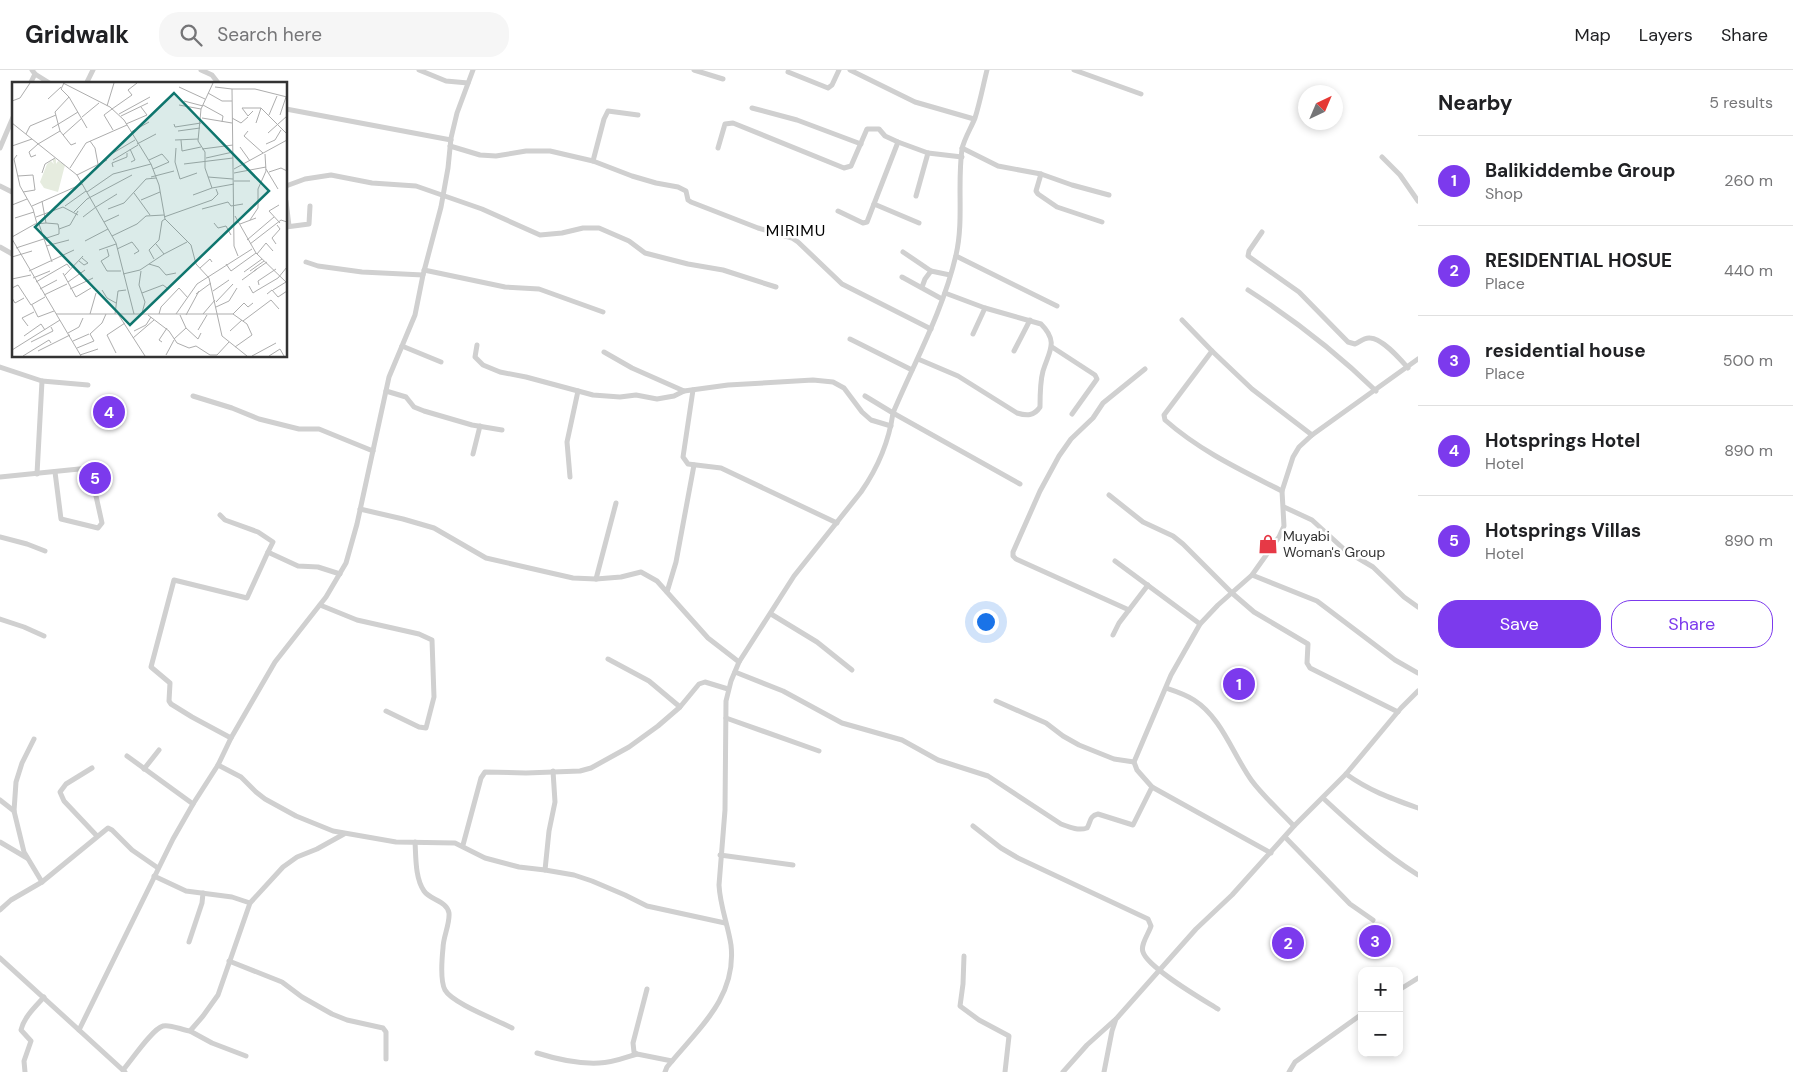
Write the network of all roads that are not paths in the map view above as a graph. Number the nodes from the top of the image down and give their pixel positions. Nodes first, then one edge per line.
1 (93, 70) edge
2 (201, 70) edge
3 (419, 70) edge
4 (472, 70) edge
5 (694, 70) edge
6 (839, 70) edge
7 (850, 70) edge
8 (986, 70) edge
9 (1074, 70) edge
10 (33, 72) edge
11 (788, 72) dead end
12 (213, 73) edge
13 (722, 79) dead end
14 (48, 82) edge
15 (87, 82) edge
16 (468, 83) junction
17 (1141, 94) dead end
18 (752, 108) dead end
19 (288, 109) edge
20 (638, 115) dead end
21 (974, 119) junction
22 (12, 120) edge
23 (898, 142) junction
24 (451, 143) junction
25 (861, 144) junction
26 (0, 148) edge
27 (718, 148) dead end
28 (962, 148) junction
29 (928, 153) junction
30 (962, 157) junction
31 (1382, 157) dead end
32 (593, 161) junction
33 (1042, 174) junction
34 (288, 185) edge
35 (0, 186) edge
36 (12, 191) edge
37 (1109, 195) dead end
38 (443, 196) junction
39 (916, 196) dead end
40 (1418, 201) edge
41 (874, 204) junction
42 (310, 206) dead end
43 (838, 211) dead end
44 (1102, 222) dead end
45 (919, 223) dead end
46 (288, 227) edge
47 (1262, 232) dead end
48 (0, 247) edge
49 (903, 252) dead end
50 (12, 254) edge
51 (956, 256) junction
52 (306, 262) dead end
53 (931, 271) junction
54 (424, 272) junction
55 (950, 275) junction
56 (902, 277) dead end
57 (776, 287) dead end
58 (922, 287) junction
59 (1248, 290) dead end
60 (944, 296) junction
61 (1057, 306) dead end
62 (985, 308) junction
63 (603, 312) dead end
64 (1030, 320) junction
65 (1182, 320) dead end
66 (931, 329) junction
67 (973, 334) dead end
68 (850, 339) dead end
69 (402, 346) junction
70 (477, 346) dead end
71 (1052, 346) junction
72 (1014, 351) dead end
73 (1212, 351) junction
74 (604, 352) dead end
75 (918, 359) junction
76 (1418, 359) edge
77 (441, 362) dead end
78 (0, 367) edge
79 (1408, 368) junction
80 (1145, 369) dead end
81 (912, 370) junction
82 (42, 380) junction
83 (88, 385) dead end
84 (693, 390) junction
85 (386, 391) junction
86 (578, 391) junction
87 (684, 391) junction
88 (1376, 391) junction
89 (193, 396) dead end
90 (865, 396) dead end
91 (893, 413) junction
92 (1072, 414) dead end
93 (480, 426) junction
94 (891, 426) junction
95 (502, 430) dead end
96 (1312, 435) junction
97 (374, 451) junction
98 (473, 454) dead end
99 (694, 466) junction
100 (105, 468) dead end
101 (90, 469) junction
102 (55, 472) junction
103 (36, 474) junction
104 (0, 477) edge
105 (570, 477) dead end
106 (1020, 484) dead end
107 (1282, 491) junction
108 (1109, 495) dead end
109 (616, 503) dead end
110 (1284, 507) junction
111 (360, 509) junction
112 (220, 515) dead end
113 (837, 523) junction
114 (0, 537) edge
115 (45, 551) dead end
116 (268, 552) junction
117 (1115, 561) dead end
118 (340, 574) junction
119 (1252, 574) junction
120 (596, 579) junction
121 (1148, 585) junction
122 (666, 592) junction
123 (1232, 593) junction
124 (320, 604) junction
125 (1418, 606) edge
126 (1129, 610) junction
127 (770, 614) junction
128 (0, 619) edge
129 (1200, 624) junction
130 (1113, 635) dead end
131 (44, 636) dead end
132 (608, 659) dead end
133 (739, 662) junction
134 (852, 670) dead end
135 (735, 672) junction
136 (1418, 673) edge
137 (1166, 688) junction
138 (728, 689) junction
139 (1418, 691) edge
140 (996, 701) dead end
141 (680, 706) junction
142 (386, 711) dead end
143 (1398, 712) junction
144 (726, 718) junction
145 (231, 738) junction
146 (34, 739) dead end
147 (159, 750) dead end
148 (819, 751) dead end
149 (127, 756) dead end
150 (1134, 762) junction
151 (218, 765) junction
152 (92, 768) dead end
153 (144, 769) junction
154 (553, 771) junction
155 (1346, 774) junction
156 (1152, 787) junction
157 (1322, 798) junction
158 (0, 800) edge
159 (193, 804) junction
160 (1418, 808) edge
161 (14, 811) junction
162 (973, 826) dead end
163 (1294, 826) junction
164 (345, 834) junction
165 (97, 836) junction
166 (1285, 837) junction
167 (0, 842) edge
168 (415, 842) junction
169 (463, 845) junction
170 (1271, 852) junction
171 (720, 855) junction
172 (28, 858) junction
173 (793, 865) dead end
174 (158, 868) junction
175 (545, 870) junction
176 (1418, 875) edge
177 (154, 876) junction
178 (42, 882) junction
179 (203, 893) junction
180 (250, 903) junction
181 (0, 910) edge
182 (1372, 920) dead end
183 (725, 923) junction
184 (189, 942) dead end
185 (964, 956) dead end
186 (0, 958) edge
187 (229, 961) junction
188 (1159, 970) junction
189 (1418, 978) edge
190 (1403, 987) edge
191 (647, 990) dead end
192 (44, 997) junction
193 (1218, 1009) dead end
194 (1358, 1017) edge
195 (1117, 1018) junction
196 (512, 1028) dead end
197 (79, 1030) junction
198 (190, 1031) junction
199 (537, 1053) dead end
200 (637, 1054) junction
201 (246, 1056) dead end
202 (386, 1059) dead end
203 (672, 1061) junction
204 (124, 1071) edge
205 (25, 1072) edge
206 (665, 1072) edge
207 (1005, 1072) edge
208 (1063, 1072) edge
209 (1104, 1072) edge
210 (1289, 1072) edge

1 - 15 street
2 - 12 street
3 - 16 street
4 - 16 street
5 - 13 street
6 - 11 street
7 - 21 street
8 - 21 street
9 - 17 street
10 - 14 street
16 - 24 street
18 - 25 street
19 - 24 street
20 - 32 street
21 - 28 street
22 - 26 street
23 - 25 street
23 - 29 street
23 - 41 street
24 - 32 street
24 - 38 street
25 - 27 street
28 - 30 street
28 - 33 street
29 - 30 street
29 - 39 street
30 - 51 street
31 - 40 street
32 - 66 street
33 - 37 street
33 - 44 street
34 - 38 street
35 - 36 street
38 - 54 street
38 - 57 street
41 - 43 street
41 - 45 street
42 - 46 street
47 - 79 street
48 - 50 street
49 - 53 street
51 - 55 street
51 - 61 street
52 - 54 street
53 - 55 street
53 - 58 street
54 - 63 street
54 - 69 street
55 - 60 street
56 - 58 street
58 - 60 street
59 - 88 street
60 - 62 street
60 - 66 street
62 - 64 street
62 - 67 street
64 - 71 street
64 - 72 street
65 - 73 street
66 - 75 street
68 - 81 street
69 - 77 street
69 - 85 street
70 - 86 street
71 - 75 street
71 - 92 street
73 - 96 street
73 - 107 street
74 - 87 street
75 - 81 street
76 - 79 street
78 - 82 street
79 - 88 street
80 - 126 street
81 - 91 street
82 - 83 street
82 - 103 street
84 - 87 street
84 - 94 street
84 - 99 street
85 - 93 street
85 - 97 street
86 - 87 street
86 - 105 street
88 - 96 street
89 - 97 street
90 - 91 street
91 - 94 street
91 - 106 street
93 - 95 street
93 - 98 street
94 - 113 street
96 - 107 street
97 - 111 street
99 - 113 street
99 - 122 street
100 - 101 street
101 - 102 street
101 - 102 street
102 - 103 street
103 - 104 street
107 - 110 street
108 - 123 street
109 - 120 street
110 - 119 street
110 - 125 street
111 - 118 street
111 - 120 street
112 - 116 street
113 - 127 street
114 - 115 street
116 - 118 street
116 - 145 street
117 - 121 street
118 - 124 street
119 - 123 street
119 - 136 street
120 - 122 street
121 - 126 street
121 - 129 street
122 - 133 street
123 - 129 street
123 - 143 street
124 - 142 street
124 - 145 street
126 - 130 street
127 - 133 street
127 - 134 street
128 - 131 street
129 - 137 street
132 - 141 street
133 - 135 street
135 - 138 street
135 - 156 street
137 - 150 street
137 - 163 street
138 - 141 street
138 - 144 street
139 - 143 street
140 - 150 street
141 - 154 street
143 - 155 street
144 - 148 street
144 - 171 street
145 - 151 street
146 - 161 street
147 - 153 street
149 - 153 street
150 - 156 street
151 - 159 street
151 - 164 street
152 - 165 street
153 - 159 street
154 - 169 street
154 - 175 street
155 - 157 street
155 - 160 street
156 - 170 street
157 - 163 street
157 - 176 street
158 - 161 street
159 - 174 street
161 - 172 street
162 - 188 street
163 - 166 street
164 - 168 street
164 - 180 street
165 - 174 street
165 - 178 street
166 - 170 street
166 - 182 street
167 - 172 street
168 - 169 street
168 - 196 street
169 - 175 street
170 - 188 street
171 - 173 street
171 - 183 street
172 - 178 street
174 - 177 street
175 - 183 street
177 - 179 street
177 - 197 street
178 - 181 street
179 - 180 street
179 - 184 street
180 - 187 street
183 - 203 street
185 - 207 street
186 - 192 street
187 - 198 street
187 - 202 street
188 - 193 street
188 - 195 street
189 - 190 street
191 - 200 street
192 - 197 street
192 - 205 street
194 - 210 street
195 - 208 street
195 - 209 street
197 - 204 street
198 - 201 street
198 - 204 street
199 - 200 street
200 - 203 street
203 - 206 street

